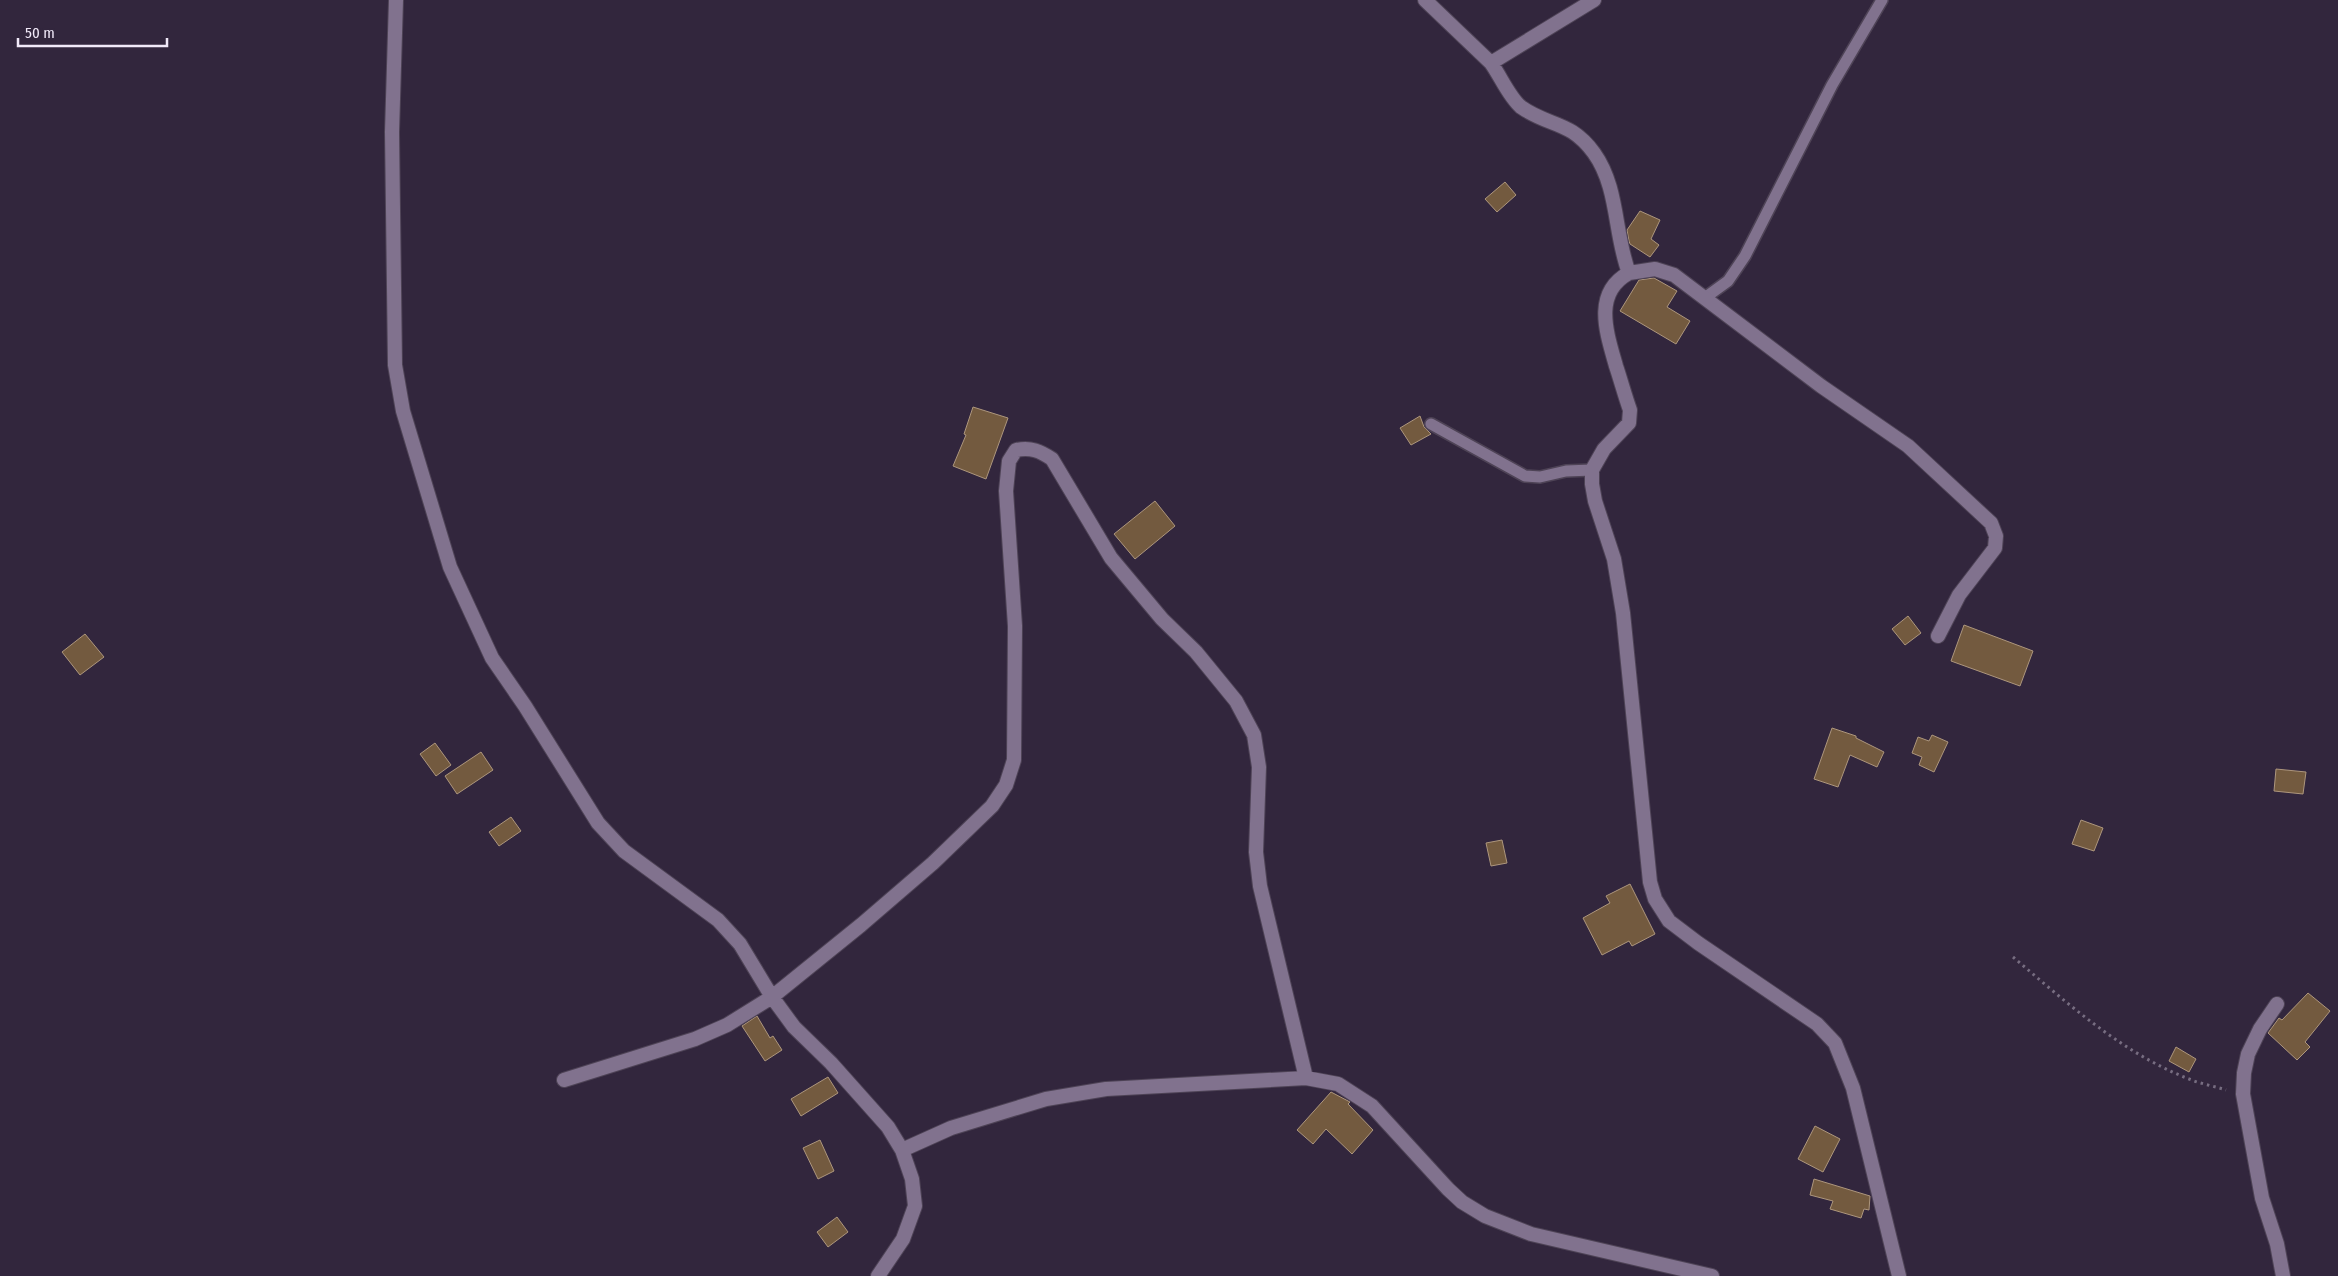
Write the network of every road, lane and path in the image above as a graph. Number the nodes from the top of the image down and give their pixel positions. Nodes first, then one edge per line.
1 (396, 0) edge
2 (1425, 0) edge
3 (1594, 0) edge
4 (1882, 0) edge
5 (1491, 63) junction
6 (1629, 273) junction
7 (1706, 297) junction
8 (1431, 424) dead end
9 (1592, 470) junction
10 (1938, 636) dead end
11 (2012, 957) dead end
12 (772, 997) junction
13 (2277, 1004) dead end
14 (1306, 1078) junction
15 (564, 1080) dead end
16 (2243, 1094) junction
17 (902, 1150) junction
18 (878, 1276) edge
19 (1712, 1276) edge
20 (1899, 1276) edge
21 (2283, 1276) edge

1 - 12 street
2 - 5 street
3 - 5 street
4 - 7 lane
5 - 6 street
6 - 7 street
6 - 9 street
7 - 10 street
8 - 9 lane
9 - 20 street
11 - 16 path
12 - 14 street
12 - 15 street
12 - 17 street
13 - 16 street
14 - 17 street
14 - 19 street
16 - 21 street
17 - 18 street

